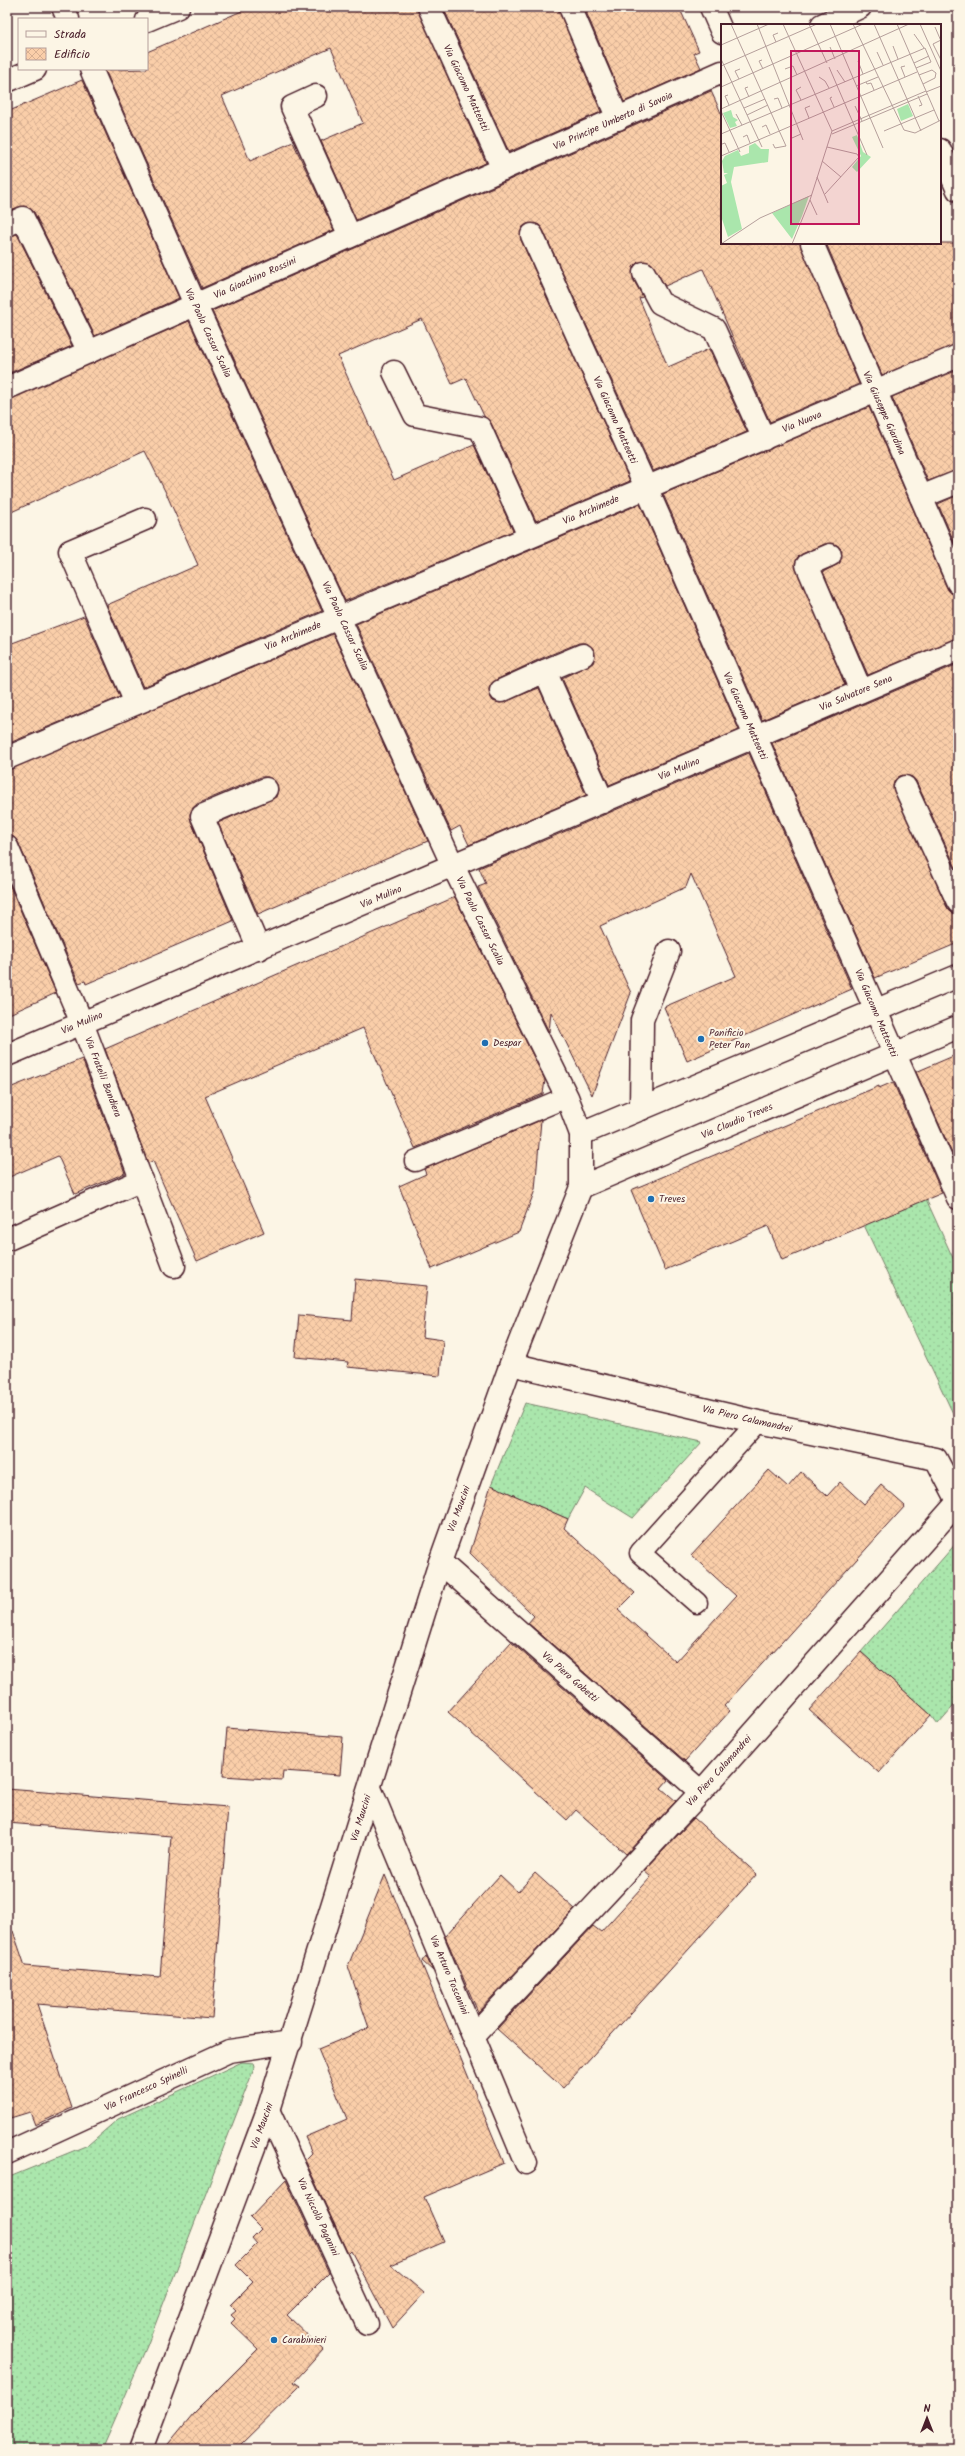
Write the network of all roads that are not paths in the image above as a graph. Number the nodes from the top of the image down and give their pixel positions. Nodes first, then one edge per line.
1 (63, 7) edge
2 (178, 7) edge
3 (429, 7) edge
4 (570, 7) edge
5 (711, 7) edge
6 (860, 7) edge
7 (68, 18) edge
8 (148, 20) edge
9 (824, 24) edge
10 (721, 30) edge
11 (33, 70) edge
12 (91, 70) edge
13 (721, 72) edge
14 (7, 81) edge
15 (316, 96) dead end
16 (618, 119) junction
17 (941, 152) edge
18 (503, 169) junction
19 (958, 190) edge
20 (7, 225) edge
21 (532, 235) dead end
22 (350, 236) junction
23 (812, 244) edge
24 (644, 273) dead end
25 (195, 304) junction
26 (89, 352) junction
27 (958, 356) edge
28 (394, 372) dead end
29 (7, 388) edge
30 (874, 392) junction
31 (764, 439) junction
32 (958, 482) edge
33 (646, 487) junction
34 (921, 497) junction
35 (145, 519) dead end
36 (529, 536) junction
37 (830, 555) dead end
38 (958, 583) edge
39 (340, 616) junction
40 (958, 650) edge
41 (583, 655) dead end
42 (545, 671) junction
43 (501, 691) dead end
44 (861, 691) junction
45 (136, 703) junction
46 (754, 737) junction
47 (7, 758) edge
48 (905, 787) dead end
49 (266, 790) dead end
50 (603, 802) junction
51 (7, 847) edge
52 (454, 866) junction
53 (958, 902) edge
54 (259, 949) junction
55 (669, 951) dead end
56 (958, 976) edge
57 (875, 1010) junction
58 (82, 1023) junction
59 (958, 1027) edge
60 (894, 1054) junction
61 (7, 1055) edge
62 (567, 1097) junction
63 (641, 1109) junction
64 (580, 1134) junction
65 (415, 1161) dead end
66 (142, 1180) junction
67 (580, 1187) junction
68 (958, 1198) edge
69 (7, 1236) edge
70 (174, 1266) dead end
71 (511, 1364) junction
72 (758, 1422) junction
73 (958, 1501) edge
74 (440, 1562) junction
75 (697, 1603) dead end
76 (370, 1788) junction
77 (701, 1792) junction
78 (474, 2035) junction
79 (291, 2042) junction
80 (268, 2110) junction
81 (7, 2153) edge
82 (526, 2163) dead end
83 (367, 2324) dead end
84 (141, 2449) edge

1 - 7 street
2 - 8 street
3 - 18 street, Via Giacomo Matteotti
4 - 16 street
5 - 10 street
6 - 9 street
11 - 14 street
12 - 25 street, Via Paolo Cassar Scalia
13 - 16 street, Via Principe Umberto di Savoia
15 - 22 street
16 - 18 street, Via Principe Umberto di Savoia
17 - 19 street
18 - 22 street, Via Gioachino Rossini
20 - 26 street
21 - 33 street, Via Giacomo Matteotti
22 - 25 street, Via Gioachino Rossini
23 - 30 street, Via Giuseppe Giardina
24 - 31 street
25 - 26 street, Via Gioachino Rossini
25 - 39 street, Via Paolo Cassar Scalia
26 - 29 street, Via Gioachino Rossini
27 - 30 street, Via Nuova
28 - 36 street
30 - 31 street, Via Nuova
30 - 34 street, Via Giuseppe Giardina
31 - 33 street, Via Nuova
32 - 34 street
33 - 36 street, Via Archimede
33 - 46 street, Via Giacomo Matteotti
34 - 38 street, Via Giuseppe Giardina
35 - 45 street
36 - 39 street, Via Archimede
37 - 44 street
39 - 45 street, Via Archimede
39 - 52 street, Via Paolo Cassar Scalia
40 - 44 street, Via Salvatore Sena
41 - 42 street
42 - 43 street
42 - 50 street
44 - 46 street, Via Salvatore Sena
45 - 47 street, Via Archimede
46 - 50 street, Via Mulino
46 - 57 street, Via Giacomo Matteotti
48 - 53 street
49 - 54 street
50 - 52 street, Via Mulino
51 - 58 street, Via Fratelli Bandiera
52 - 54 street, Via Mulino
52 - 62 street, Via Paolo Cassar Scalia
54 - 58 street, Via Mulino
55 - 63 street
56 - 57 street
57 - 60 street, Via Giacomo Matteotti
57 - 63 street
58 - 61 street, Via Mulino
58 - 66 street, Via Fratelli Bandiera
59 - 60 street, Via Claudio Treves
60 - 67 street, Via Claudio Treves
60 - 68 street, Via Giacomo Matteotti
62 - 64 street, Via Paolo Cassar Scalia
62 - 65 lane
63 - 64 street
64 - 67 street, Via Paolo Cassar Scalia
66 - 69 street
66 - 70 street, Via Fratelli Bandiera
67 - 71 street, Via Maucini
71 - 72 street, Via Piero Calamandrei
71 - 74 street, Via Maucini
72 - 73 street, Via Piero Calamandrei
72 - 75 lane
73 - 77 street, Via Piero Calamandrei
74 - 76 street, Via Maucini
74 - 77 street, Via Piero Gobetti
76 - 78 street, Via Arturo Toscanini
76 - 79 street, Via Maucini
77 - 78 street, Via Piero Calamandrei
78 - 82 street, Via Arturo Toscanini
79 - 80 street, Via Maucini
79 - 81 street, Via Francesco Spinelli
80 - 83 street, Via Niccolò Paganini
80 - 84 street, Via Maucini

